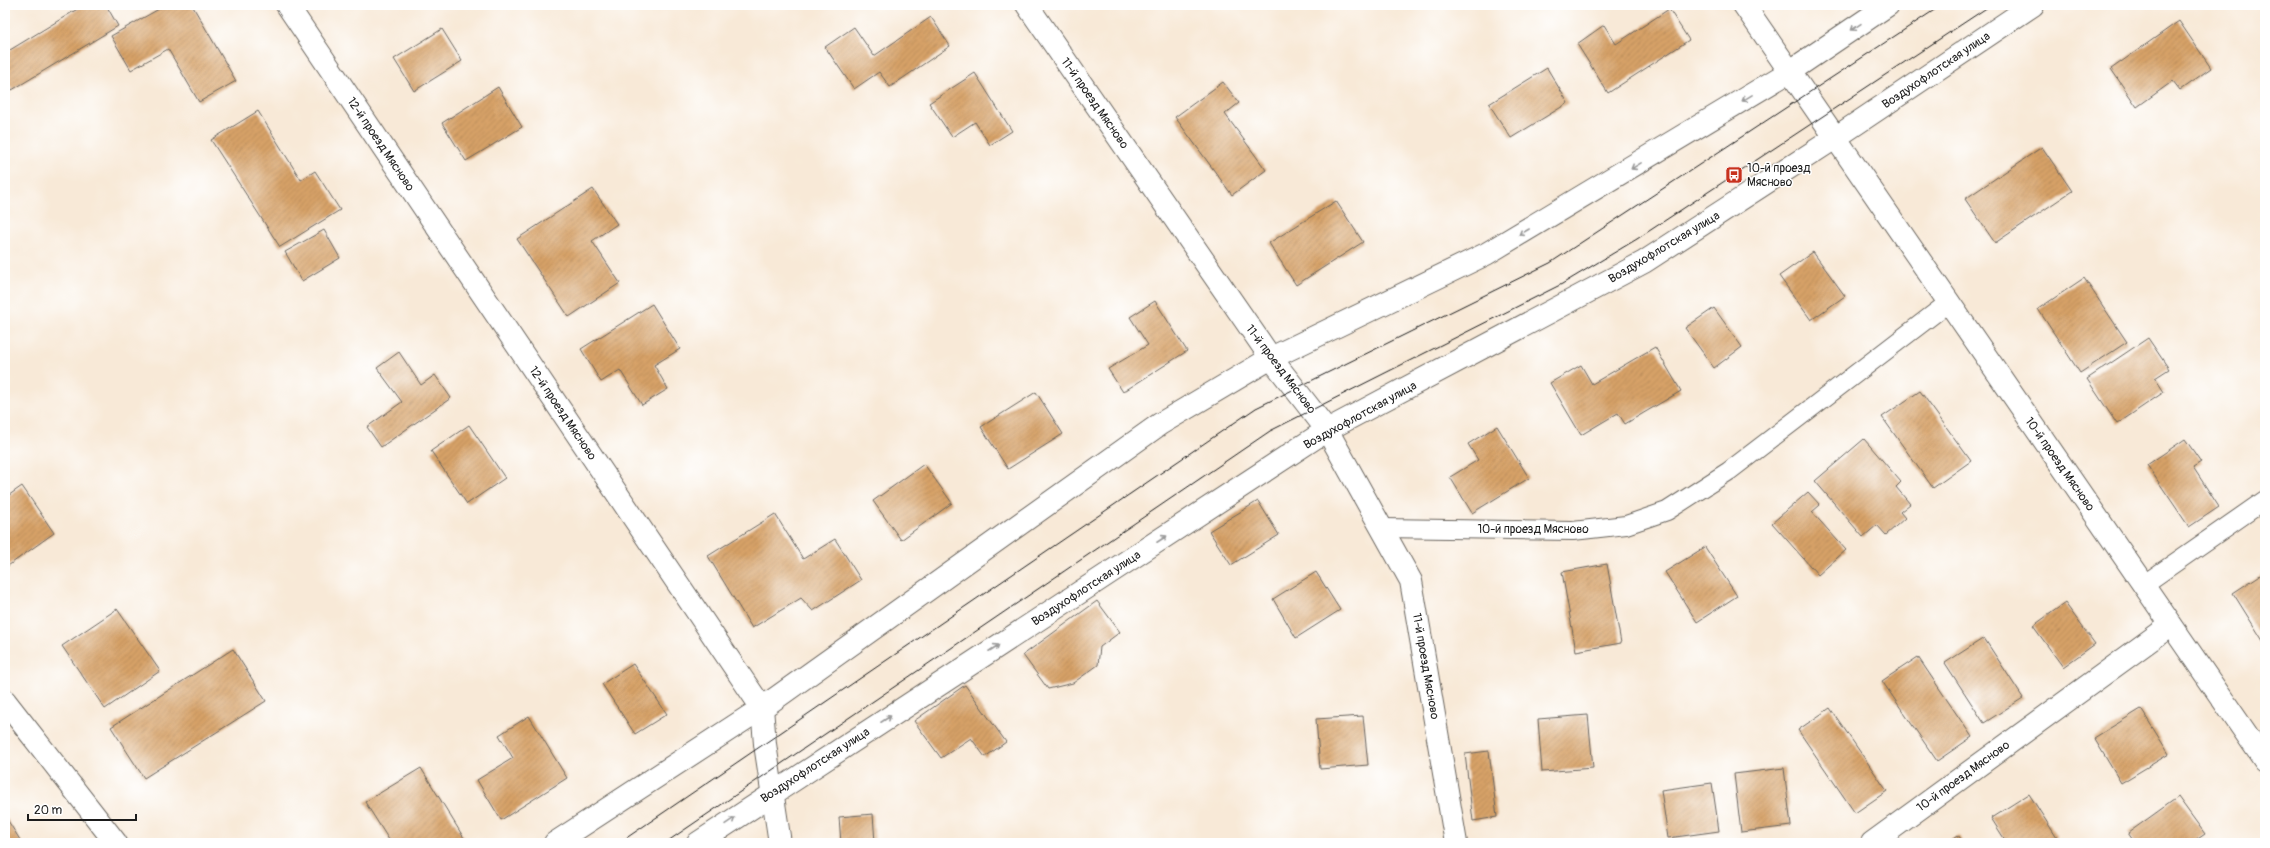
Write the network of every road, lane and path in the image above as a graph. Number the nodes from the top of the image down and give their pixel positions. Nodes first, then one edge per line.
1 (287, 5) edge
2 (1027, 5) edge
3 (1744, 5) edge
4 (1888, 5) edge
5 (2033, 5) edge
6 (1789, 72) junction
7 (1835, 138) junction
8 (1948, 303) junction
9 (1271, 358) junction
10 (1327, 430) junction
11 (2265, 500) edge
12 (1382, 528) junction
13 (2143, 585) junction
14 (2171, 625) junction
15 (5, 701) edge
16 (762, 708) junction
17 (2265, 761) edge
18 (773, 793) junction
19 (116, 843) edge
20 (555, 843) edge
21 (698, 843) edge
22 (780, 843) edge
23 (1456, 843) edge
24 (1872, 843) edge

1 - 16 street, 12-й проезд Мясново
2 - 9 street, 11-й проезд Мясново
3 - 6 street, 10-й проезд Мясново
4 -> 6 street
5 - 7 street, Воздухофлотская улица
6 - 7 street, 10-й проезд Мясново
6 -> 9 street
7 - 8 street, 10-й проезд Мясново
7 - 10 street, Воздухофлотская улица
8 - 12 lane, 10-й проезд Мясново
8 - 13 street, 10-й проезд Мясново
9 - 10 street, 11-й проезд Мясново
9 - 16 street
10 - 12 street, 11-й проезд Мясново
18 -> 10 street, Воздухофлотская улица
11 - 13 lane
12 - 23 street, 11-й проезд Мясново
13 - 14 street, 10-й проезд Мясново
14 - 17 street, 10-й проезд Мясново
14 - 24 street, 10-й проезд Мясново
15 - 19 street
16 - 18 street, 12-й проезд Мясново
16 - 20 street
21 -> 18 street, Воздухофлотская улица
18 - 22 street, 12-й проезд Мясново

